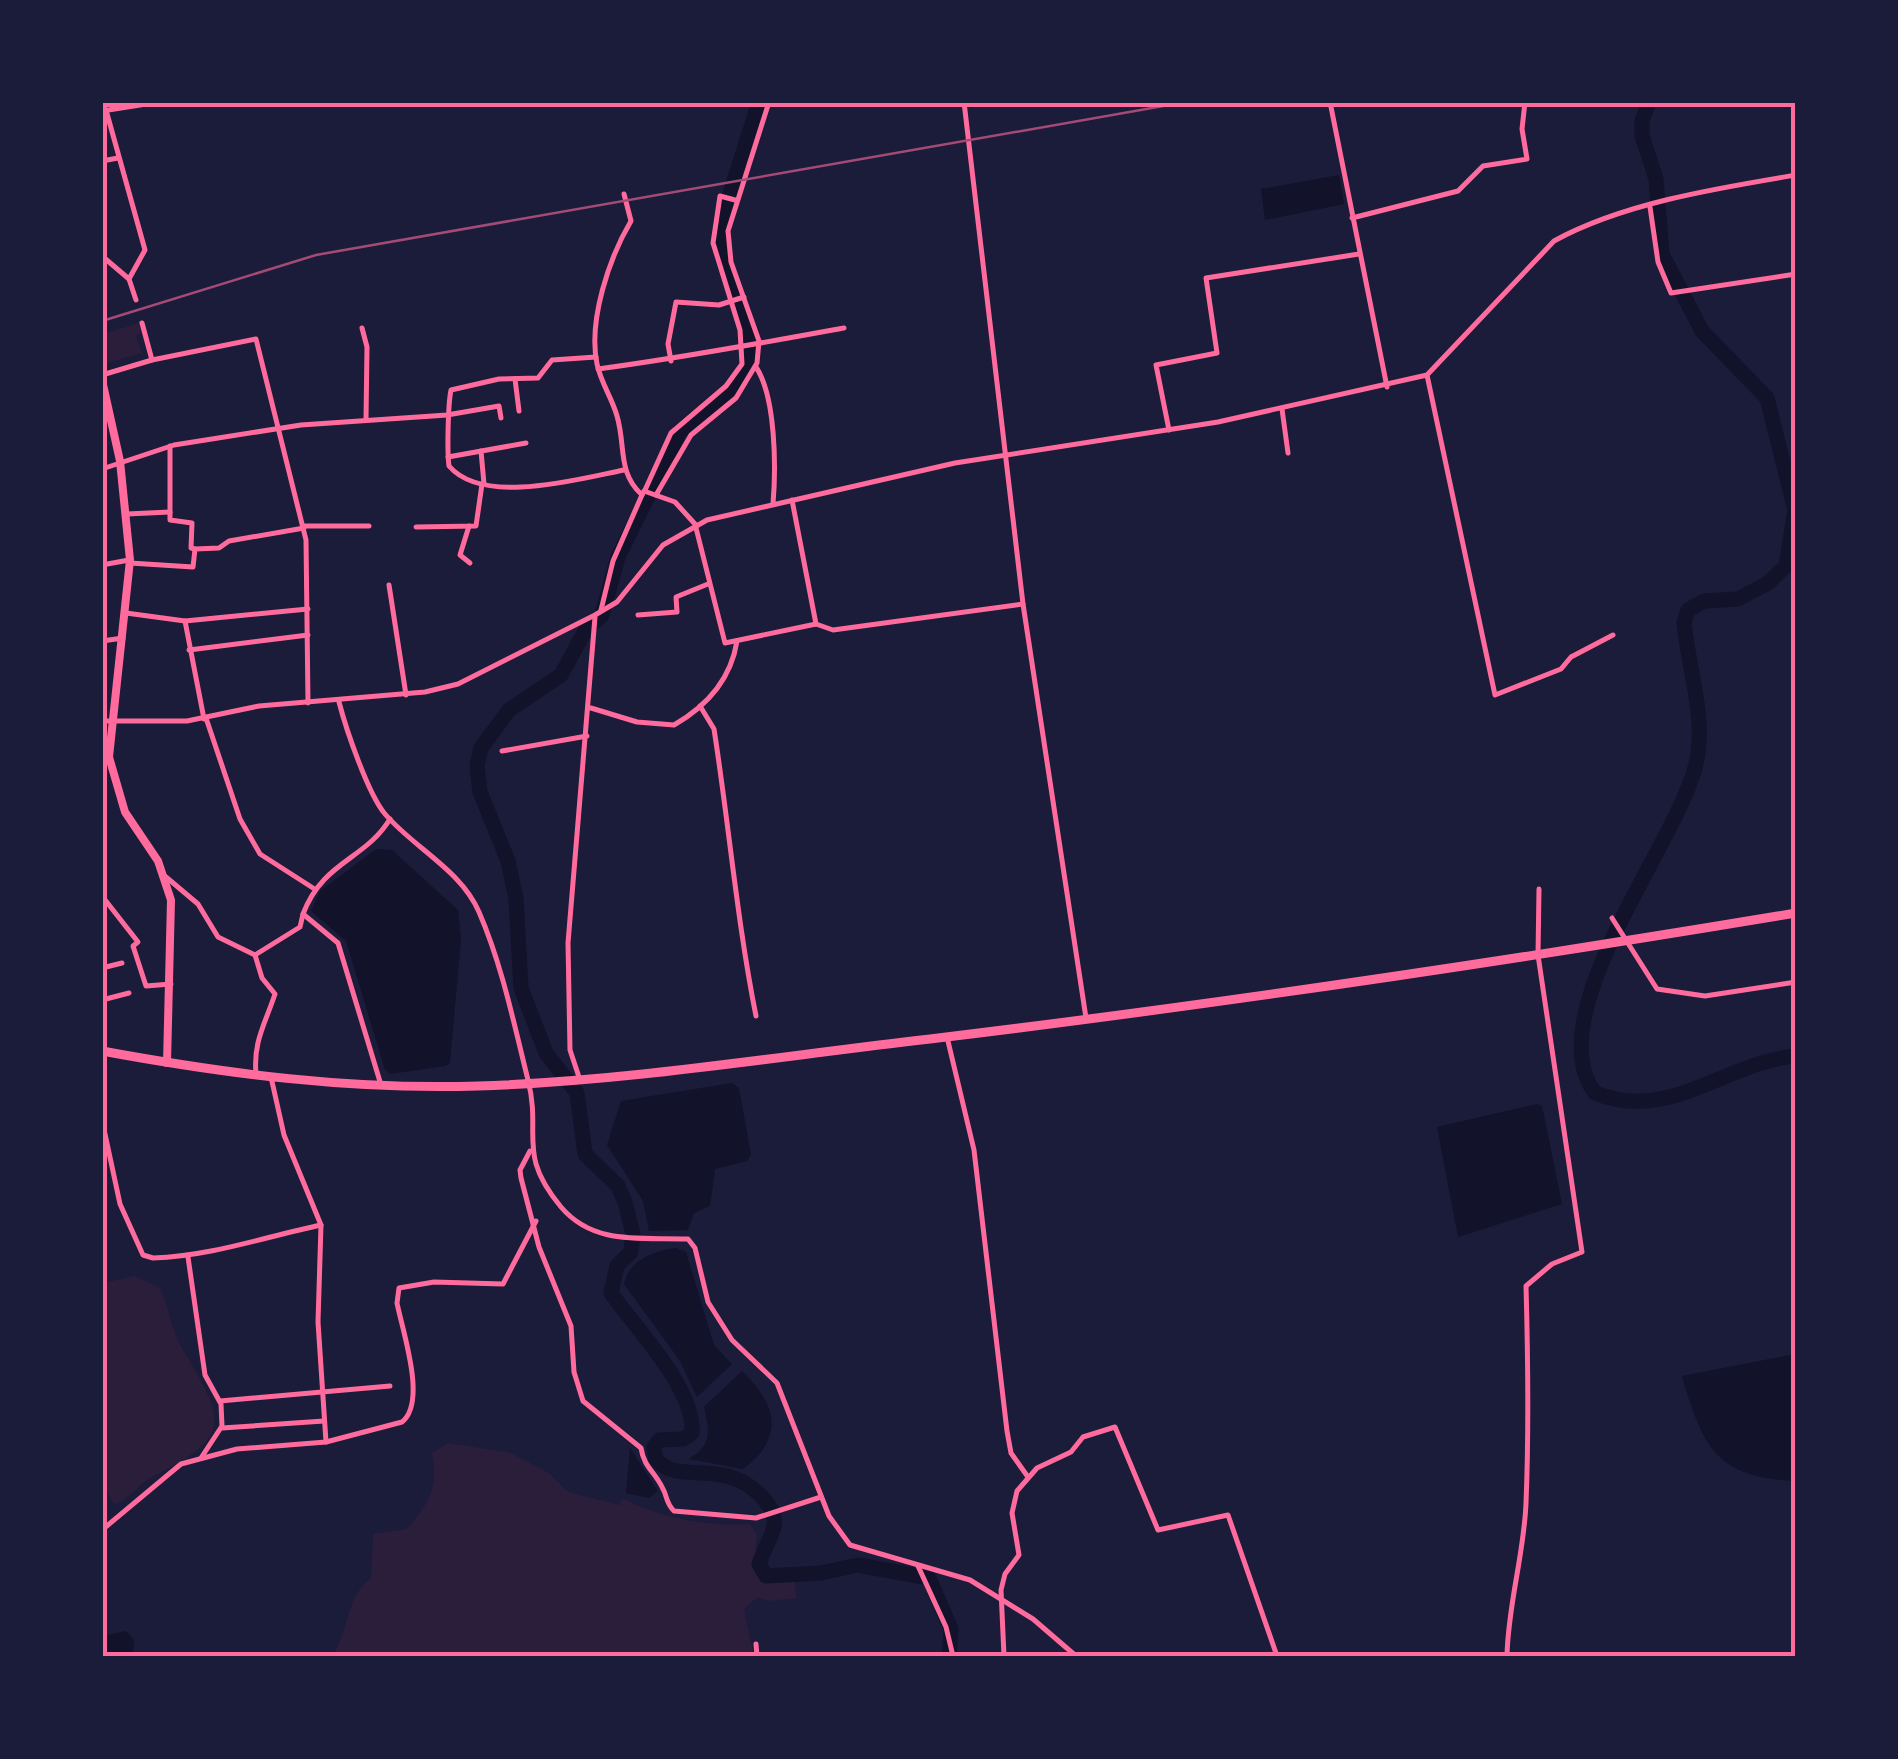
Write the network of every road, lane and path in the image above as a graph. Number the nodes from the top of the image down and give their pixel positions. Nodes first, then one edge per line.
1 (159, 102) edge
2 (768, 102) edge
3 (964, 102) edge
4 (1330, 102) edge
5 (1524, 102) edge
6 (104, 110) edge
7 (118, 158) junction
8 (102, 160) edge
9 (1796, 175) edge
10 (624, 194) dead end
11 (736, 200) junction
12 (1650, 207) junction
13 (1352, 218) junction
14 (1359, 254) junction
15 (102, 256) edge
16 (1796, 274) edge
17 (128, 278) junction
18 (744, 296) junction
19 (136, 300) dead end
20 (730, 302) junction
21 (142, 323) dead end
22 (362, 328) dead end
23 (844, 328) dead end
24 (758, 341) junction
25 (744, 345) junction
26 (596, 358) junction
27 (152, 360) junction
28 (671, 361) junction
29 (756, 367) junction
30 (598, 369) junction
31 (1427, 375) junction
32 (102, 377) edge
33 (515, 379) junction
34 (1387, 387) junction
35 (1282, 409) junction
36 (519, 411) dead end
37 (447, 415) junction
38 (501, 418) dead end
39 (366, 419) junction
40 (1168, 430) junction
41 (277, 431) junction
42 (526, 443) dead end
43 (170, 446) junction
44 (481, 451) junction
45 (1004, 453) junction
46 (1288, 453) dead end
47 (448, 457) junction
48 (120, 461) junction
49 (102, 469) edge
50 (624, 470) junction
51 (483, 484) junction
52 (649, 493) junction
53 (792, 500) junction
54 (773, 504) junction
55 (170, 512) junction
56 (127, 514) junction
57 (695, 524) junction
58 (369, 526) dead end
59 (469, 526) junction
60 (304, 527) junction
61 (416, 527) dead end
62 (195, 548) junction
63 (130, 561) junction
64 (470, 563) dead end
65 (102, 565) edge
66 (708, 584) junction
67 (388, 586) dead end
68 (1023, 604) junction
69 (308, 609) junction
70 (126, 613) junction
71 (598, 613) junction
72 (638, 616) dead end
73 (185, 621) junction
74 (816, 624) junction
75 (308, 635) junction
76 (1613, 635) dead end
77 (123, 638) junction
78 (102, 640) edge
79 (737, 641) junction
80 (188, 650) junction
81 (406, 695) junction
82 (339, 702) junction
83 (308, 703) junction
84 (700, 706) junction
85 (591, 708) junction
86 (205, 719) junction
87 (107, 721) edge
88 (587, 736) junction
89 (502, 751) dead end
90 (390, 819) junction
91 (166, 877) junction
92 (313, 888) junction
93 (1538, 888) dead end
94 (102, 896) edge
95 (1796, 913) edge
96 (303, 914) junction
97 (1612, 918) dead end
98 (1622, 941) junction
99 (1538, 955) junction
100 (255, 956) junction
101 (122, 963) dead end
102 (102, 968) edge
103 (1796, 982) edge
104 (171, 984) junction
105 (129, 992) dead end
106 (102, 1000) edge
107 (756, 1016) dead end
108 (1087, 1021) junction
109 (948, 1036) junction
110 (102, 1051) edge
111 (167, 1063) junction
112 (256, 1076) junction
113 (271, 1077) junction
114 (580, 1080) junction
115 (530, 1084) junction
116 (381, 1085) junction
117 (102, 1120) edge
118 (530, 1150) junction
119 (536, 1220) junction
120 (322, 1226) junction
121 (188, 1257) junction
122 (390, 1386) dead end
123 (322, 1392) junction
124 (220, 1401) junction
125 (324, 1421) junction
126 (221, 1428) junction
127 (326, 1442) junction
128 (200, 1460) junction
129 (1028, 1477) junction
130 (821, 1497) junction
131 (102, 1530) edge
132 (918, 1566) junction
133 (1002, 1601) junction
134 (756, 1644) dead end
135 (757, 1656) edge
136 (953, 1656) edge
137 (1004, 1656) edge
138 (1076, 1656) edge
139 (1277, 1656) edge
140 (1506, 1656) edge

1 - 6 street
2 - 11 street
3 - 45 street
4 - 13 street
5 - 13 street
6 - 7 street
7 - 8 street
7 - 17 street
9 - 12 street
10 - 26 street
11 - 18 street
11 - 20 street
12 - 16 street
12 - 31 street
13 - 14 street
14 - 34 street
14 - 40 street
15 - 17 street
17 - 19 street
18 - 20 street
18 - 24 street
20 - 25 street
20 - 28 street
21 - 27 street
22 - 39 street
23 - 24 street
24 - 25 street
24 - 29 street
25 - 28 street
25 - 52 street
26 - 30 street
26 - 33 street
27 - 32 street
27 - 41 street
28 - 30 street
29 - 52 street
29 - 54 street
30 - 50 street
31 - 34 street
31 - 76 street
32 - 48 main road
33 - 36 street
33 - 37 street
34 - 35 street
35 - 40 street
35 - 46 street
37 - 38 street
37 - 39 street
37 - 47 street
39 - 41 street
40 - 45 street
41 - 43 street
41 - 60 street
42 - 44 street
43 - 48 street
43 - 55 street
44 - 47 street
44 - 51 street
45 - 53 street
45 - 68 street
47 - 51 street
48 - 49 street
48 - 56 main road
50 - 51 street
50 - 52 street
51 - 59 street
52 - 57 street
52 - 71 street
53 - 54 street
53 - 74 street
54 - 57 street
55 - 56 street
55 - 62 street
56 - 63 main road
57 - 66 street
57 - 71 street
58 - 60 street
59 - 61 street
59 - 64 street
60 - 62 street
60 - 69 street
62 - 63 street
63 - 65 street
63 - 70 main road
66 - 72 street
66 - 79 street
67 - 81 street
68 - 74 street
68 - 108 street
69 - 73 street
69 - 75 street
70 - 73 street
70 - 77 main road
71 - 81 street
71 - 85 street
73 - 80 street
74 - 79 street
75 - 80 street
75 - 83 street
77 - 78 street
77 - 87 main road
79 - 84 street
80 - 86 street
81 - 82 street
82 - 83 street
82 - 90 street
83 - 86 street
84 - 85 street
84 - 107 street
85 - 88 street
86 - 87 street
86 - 92 street
87 - 91 main road
88 - 89 street
88 - 114 street
90 - 92 street
90 - 115 street
91 - 100 street
91 - 104 main road
92 - 96 street
93 - 99 street
94 - 104 street
95 - 98 highway
96 - 100 street
96 - 116 street
97 - 98 street
98 - 99 highway
98 - 103 street
99 - 108 highway
99 - 140 street
100 - 112 street
101 - 102 street
104 - 111 main road
105 - 106 street
108 - 109 highway
109 - 114 highway
109 - 129 street
110 - 111 highway
111 - 112 highway
112 - 113 highway
113 - 116 highway
113 - 120 street
114 - 115 highway
115 - 116 highway
115 - 118 street
117 - 121 street
118 - 119 street
118 - 130 street
119 - 127 street
119 - 130 street
120 - 121 street
120 - 123 street
121 - 124 street
122 - 123 street
123 - 124 street
123 - 125 street
124 - 126 street
125 - 126 street
125 - 127 street
126 - 128 street
127 - 128 street
128 - 131 street
129 - 133 street
129 - 139 street
130 - 132 street
132 - 133 street
132 - 136 street
133 - 137 street
133 - 138 street
134 - 135 street

